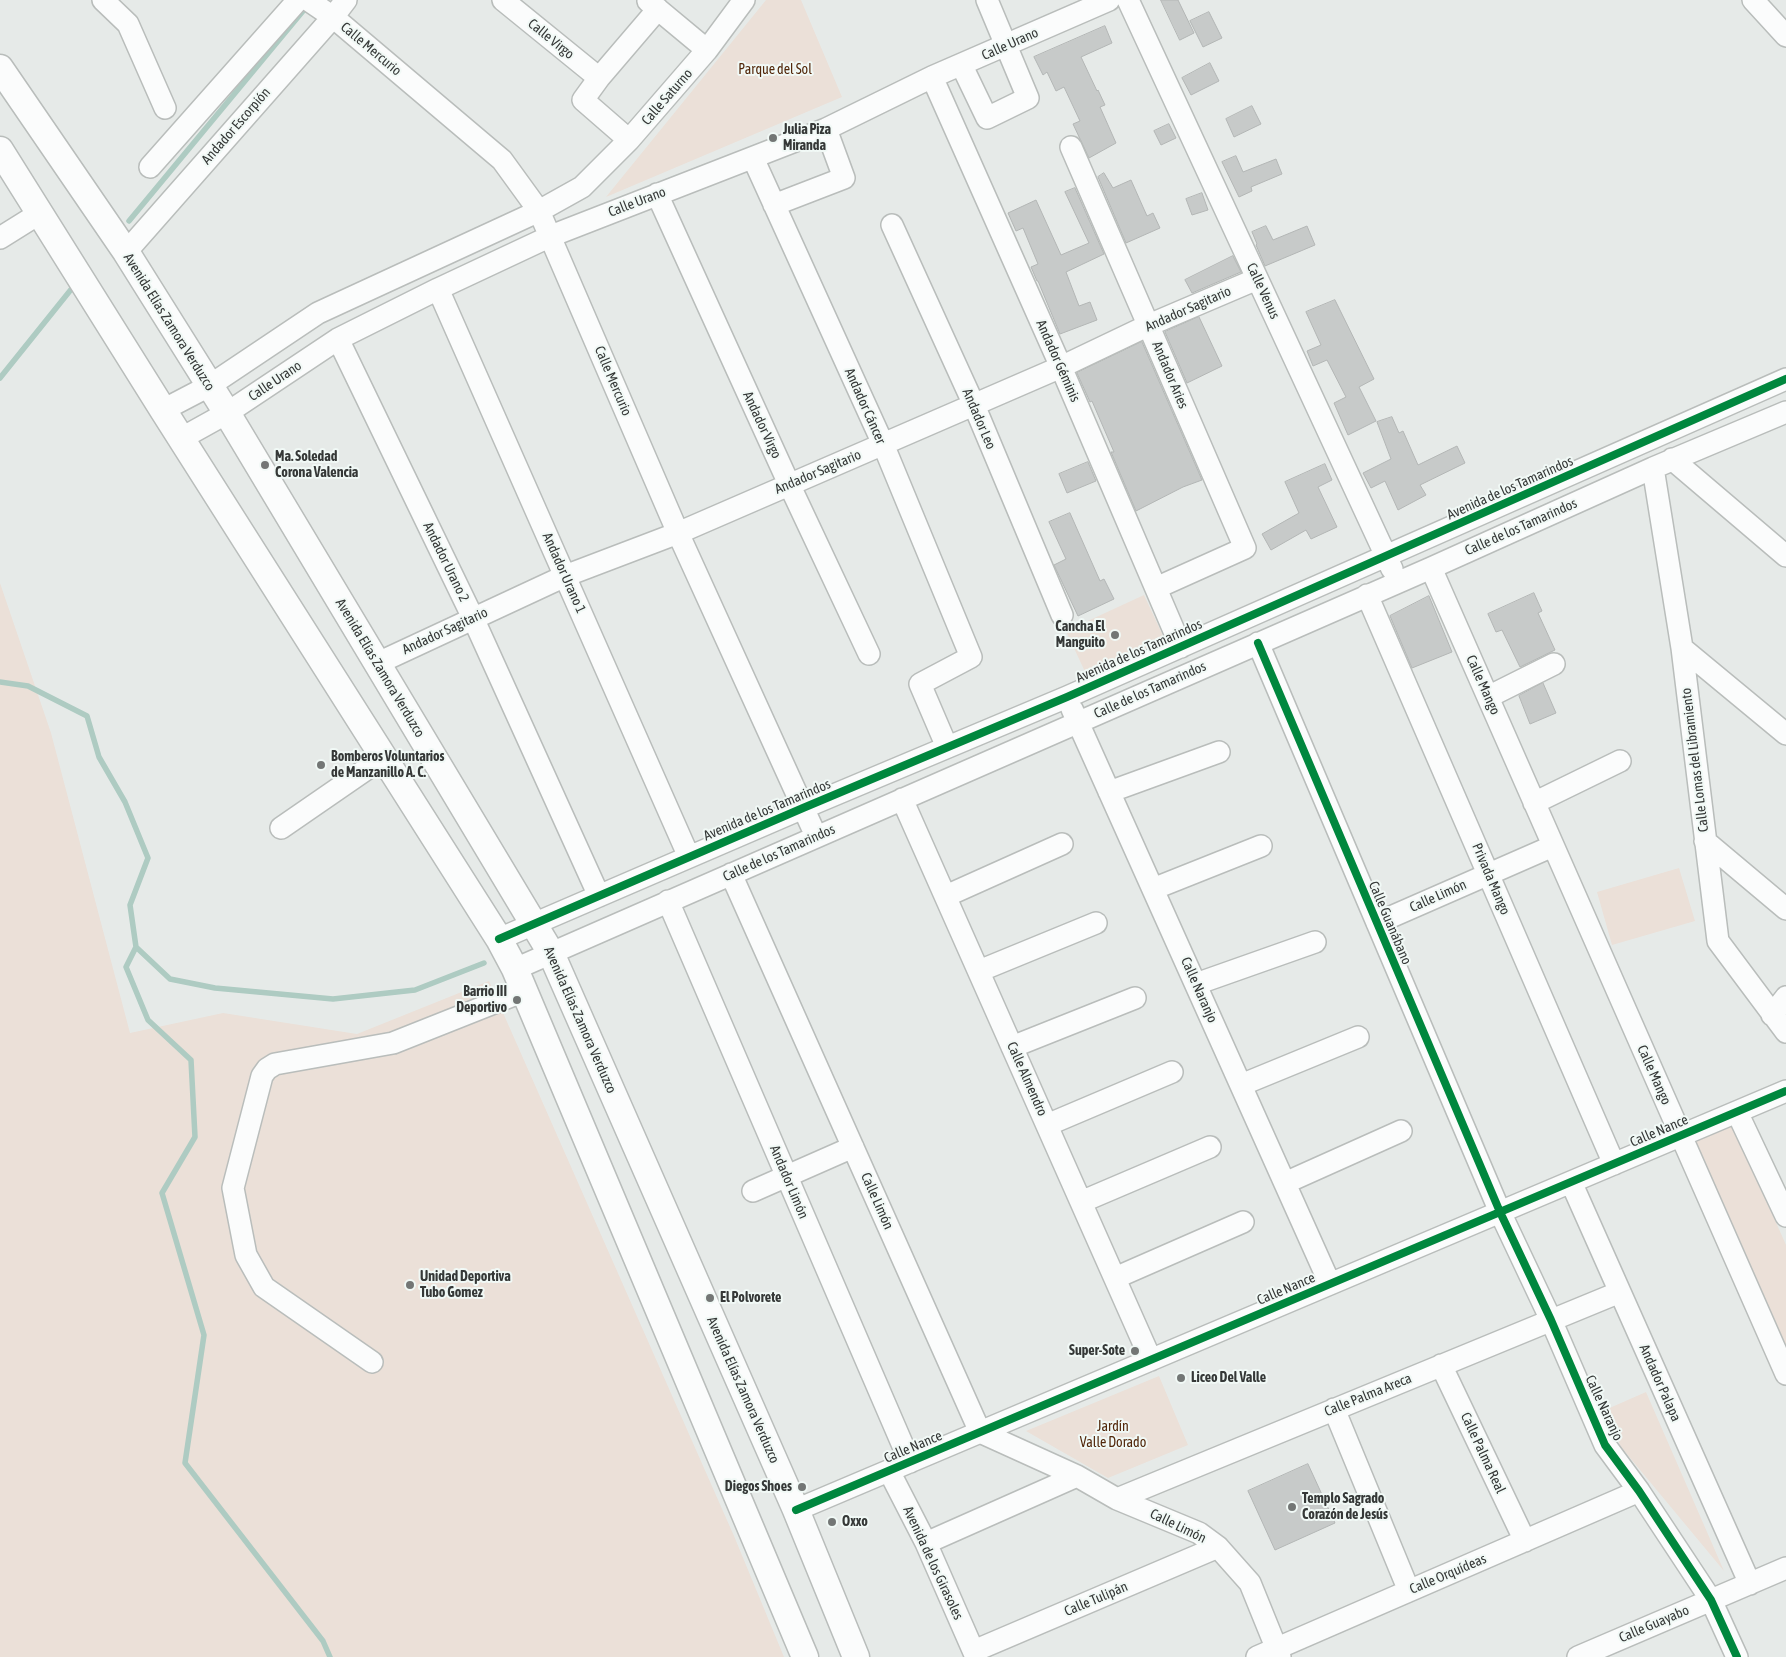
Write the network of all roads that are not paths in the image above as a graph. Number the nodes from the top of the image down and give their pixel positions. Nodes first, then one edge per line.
1 (103, 0) edge
2 (298, 0) edge
3 (346, 0) edge
4 (503, 0) edge
5 (744, 0) edge
6 (987, 0) edge
7 (1110, 0) edge
8 (1128, 0) edge
9 (1753, 0) edge
10 (652, 5) edge
11 (321, 9) edge
12 (1786, 36) edge
13 (1007, 46) junction
14 (707, 50) junction
15 (962, 66) junction
16 (0, 68) edge
17 (932, 77) junction
18 (599, 78) junction
19 (164, 108) dead end
20 (987, 118) junction
21 (826, 129) junction
22 (956, 133) junction
23 (629, 140) junction
24 (1071, 147) dead end
25 (0, 150) edge
26 (753, 158) junction
27 (150, 167) dead end
28 (657, 194) junction
29 (774, 205) junction
30 (539, 211) junction
31 (40, 213) junction
32 (892, 225) dead end
33 (551, 236) junction
34 (0, 238) edge
35 (126, 252) junction
36 (1257, 279) junction
37 (438, 289) junction
38 (1149, 326) junction
39 (338, 339) junction
40 (1061, 367) junction
41 (1786, 379) edge
42 (209, 386) junction
43 (974, 405) junction
44 (163, 410) junction
45 (1786, 412) edge
46 (227, 413) junction
47 (182, 438) junction
48 (883, 444) junction
49 (1672, 459) junction
50 (1653, 468) junction
51 (789, 484) junction
52 (678, 533) junction
53 (1786, 556) edge
54 (1386, 557) junction
55 (1431, 568) junction
56 (565, 576) junction
57 (1398, 581) junction
58 (1156, 588) junction
59 (1367, 595) junction
60 (1062, 615) dead end
61 (473, 618) junction
62 (1258, 643) junction
63 (1181, 646) junction
64 (1682, 648) junction
65 (869, 654) dead end
66 (378, 663) junction
67 (1554, 664) dead end
68 (1488, 696) junction
69 (1067, 697) junction
70 (1078, 722) junction
71 (1786, 734) edge
72 (947, 747) junction
73 (1219, 752) dead end
74 (384, 757) junction
75 (1620, 761) dead end
76 (1110, 792) junction
77 (902, 799) junction
78 (1534, 803) junction
79 (803, 808) junction
80 (282, 828) dead end
81 (816, 836) junction
82 (1705, 841) junction
83 (1062, 844) dead end
84 (1261, 846) dead end
85 (1553, 846) junction
86 (689, 857) junction
87 (731, 874) junction
88 (1488, 874) junction
89 (1153, 889) junction
90 (599, 896) junction
91 (946, 896) junction
92 (668, 901) junction
93 (1786, 909) edge
94 (534, 923) junction
95 (1096, 923) dead end
96 (1377, 923) junction
97 (499, 939) junction
98 (1314, 942) dead end
99 (551, 953) junction
100 (979, 971) junction
101 (519, 980) junction
102 (1196, 984) junction
103 (1786, 997) edge
104 (1136, 998) dead end
105 (1772, 1015) junction
106 (1786, 1032) edge
107 (1358, 1037) dead end
108 (1012, 1047) junction
109 (1172, 1072) dead end
110 (1241, 1085) junction
111 (1786, 1092) edge
112 (1737, 1112) junction
113 (1047, 1125) junction
114 (1401, 1132) dead end
115 (1681, 1136) junction
116 (853, 1147) junction
117 (1210, 1147) dead end
118 (1614, 1164) junction
119 (787, 1177) junction
120 (1571, 1182) junction
121 (1285, 1183) junction
122 (753, 1191) dead end
123 (1081, 1202) junction
124 (1500, 1212) junction
125 (1786, 1216) edge
126 (1244, 1222) dead end
127 (1115, 1278) junction
128 (1330, 1284) junction
129 (1620, 1292) junction
130 (1551, 1320) junction
131 (1151, 1360) junction
132 (372, 1362) dead end
133 (1442, 1365) junction
134 (1786, 1374) edge
135 (1334, 1409) junction
136 (980, 1432) junction
137 (910, 1462) junction
138 (889, 1471) junction
139 (1077, 1476) junction
140 (1639, 1491) junction
141 (1117, 1498) junction
142 (796, 1510) junction
143 (1525, 1541) junction
144 (926, 1543) junction
145 (1218, 1547) junction
146 (1786, 1568) edge
147 (1750, 1584) junction
148 (1409, 1591) junction
149 (1711, 1600) junction
150 (1278, 1653) edge
151 (975, 1654) edge
152 (805, 1657) edge
153 (856, 1657) edge
154 (1257, 1657) edge
155 (1578, 1657) edge
156 (1737, 1657) edge

1 - 19 street
2 - 27 street
3 - 11 street, Andador Escorpión
4 - 18 street, Calle Virgo
5 - 14 street, Calle Saturno
6 - 13 street
7 - 13 street, Calle Urano
8 - 36 street, Calle Venus
9 - 12 street
10 - 14 street
10 - 18 street
11 - 30 street, Calle Mercurio
11 - 35 street, Andador Escorpión
13 - 15 street, Calle Urano
13 - 20 street
14 - 23 street, Calle Saturno
15 - 17 street, Calle Urano
15 - 20 street
16 - 35 main road, Avenida Elías Zamora Verduzco
17 - 21 street, Calle Urano
17 - 22 street, Andador Géminis
18 - 23 street
20 - 22 street
21 - 26 street, Calle Urano
21 - 29 street
22 - 40 street, Andador Géminis
23 - 30 street, Calle Saturno
24 - 38 street, Andador Aries
25 - 31 main road
26 - 28 street, Calle Urano
26 - 29 street, Andador Cáncer
28 - 33 street, Calle Urano
28 - 51 street, Andador Virgo
29 - 48 street, Andador Cáncer
30 - 33 street, Calle Mercurio
30 - 42 street
31 - 34 street
31 - 44 main road
32 - 43 street, Andador Leo
33 - 37 street, Calle Urano
33 - 52 street, Calle Mercurio
35 - 42 main road, Avenida Elías Zamora Verduzco
36 - 38 street, Andador Sagitario
36 - 54 street, Calle Venus
37 - 39 street, Calle Urano
37 - 56 street, Andador Urano 1
38 - 40 street, Andador Sagitario
38 - 58 street, Andador Aries
39 - 46 street, Calle Urano
39 - 61 street, Andador Urano 2
40 - 43 street, Andador Sagitario
40 - 58 street, Andador Géminis
41 - 54 street, Avenida de los Tamarindos
42 - 44 street
42 - 46 main road, Avenida Elías Zamora Verduzco
43 - 48 street, Andador Sagitario
43 - 60 street, Andador Leo
44 - 47 main road
45 - 49 street, Calle de los Tamarindos
46 - 47 street, Calle Urano
46 - 66 main road, Avenida Elías Zamora Verduzco
47 - 74 main road
48 - 51 street, Andador Sagitario
48 - 72 street, Andador Cáncer
49 - 50 street, Calle de los Tamarindos
49 - 53 street
50 - 55 street, Calle de los Tamarindos
50 - 64 street, Calle Lomas del Libramiento
51 - 52 street, Andador Sagitario
51 - 65 street, Andador Virgo
52 - 56 street, Andador Sagitario
52 - 79 street, Calle Mercurio
54 - 57 street, Calle Venus
54 - 63 street, Avenida de los Tamarindos
55 - 57 street, Calle de los Tamarindos
55 - 68 street, Calle Mango
56 - 61 street, Andador Sagitario
56 - 86 street, Andador Urano 1
57 - 59 street, Calle de los Tamarindos
58 - 63 street, Andador Géminis
59 - 62 street, Calle de los Tamarindos
59 - 88 street, Privada Mango
61 - 66 street, Andador Sagitario
61 - 90 street, Andador Urano 2
62 - 70 street, Calle de los Tamarindos
62 - 96 street, Calle Guanábano
63 - 69 street, Avenida de los Tamarindos
64 - 71 street
64 - 82 street, Calle Lomas del Libramiento
66 - 94 main road, Avenida Elías Zamora Verduzco
67 - 68 street
68 - 78 street, Calle Mango
69 - 70 street, Calle Naranjo
69 - 72 street, Avenida de los Tamarindos
70 - 76 street, Calle Naranjo
70 - 77 street, Calle de los Tamarindos
72 - 79 street, Avenida de los Tamarindos
73 - 76 street
74 - 80 street
74 - 97 main road
75 - 78 street
76 - 89 street, Calle Naranjo
77 - 81 street, Calle de los Tamarindos
77 - 91 street, Calle Almendro
78 - 85 street, Calle Mango
79 - 81 street, Calle Mercurio
79 - 86 street, Avenida de los Tamarindos
81 - 87 street, Calle de los Tamarindos
82 - 93 street
82 - 105 street, Calle Lomas del Libramiento
83 - 91 street
84 - 89 street
85 - 88 street, Calle Limón
85 - 115 street, Calle Mango
86 - 90 street, Avenida de los Tamarindos
87 - 92 street, Calle de los Tamarindos
87 - 116 street, Calle Limón
88 - 96 street, Calle Limón
88 - 118 street, Privada Mango
89 - 102 street, Calle Naranjo
90 - 94 street, Avenida de los Tamarindos
91 - 100 street, Calle Almendro
92 - 99 street, Calle de los Tamarindos
92 - 119 street, Andador Limón
94 - 97 street, Avenida de los Tamarindos
94 - 99 main road, Avenida Elías Zamora Verduzco
95 - 100 street
96 - 124 street, Calle Guanábano
97 - 101 main road
98 - 102 street
99 - 101 street, Calle de los Tamarindos
99 - 142 main road, Avenida Elías Zamora Verduzco
100 - 108 street, Calle Almendro
101 - 132 street, Calle de los Tamarindos
101 - 152 main road
102 - 110 street, Calle Naranjo
103 - 105 street
104 - 108 street
105 - 106 street, Calle Lomas del Libramiento
107 - 110 street
108 - 113 street, Calle Almendro
109 - 113 street
110 - 121 street, Calle Naranjo
111 - 112 street, Calle Nance
112 - 115 street, Calle Nance
112 - 125 street
113 - 123 street, Calle Almendro
114 - 121 street
115 - 118 street, Calle Nance
115 - 134 street, Calle Mango
116 - 119 street
116 - 136 street, Calle Limón
117 - 123 street
118 - 120 street, Calle Nance
119 - 122 street
119 - 137 street, Andador Limón
120 - 124 street, Calle Nance
120 - 129 street, Andador Palapa
121 - 128 street, Calle Naranjo
123 - 127 street, Calle Almendro
124 - 128 street, Calle Nance
124 - 130 street, Calle Naranjo
126 - 127 street
127 - 131 street, Calle Almendro
128 - 131 street, Calle Nance
129 - 130 street, Calle Palma Areca
129 - 147 street, Andador Palapa
130 - 133 street, Calle Palma Areca
130 - 140 street, Calle Naranjo
131 - 136 street, Calle Nance
133 - 135 street, Calle Palma Areca
133 - 143 street, Calle Palma Real
135 - 141 street, Calle Palma Areca
135 - 148 street
136 - 137 street, Calle Nance
136 - 139 street, Calle Limón
137 - 138 street, Calle Nance
138 - 142 street, Calle Nance
138 - 144 street, Avenida de los Girasoles
139 - 141 street, Calle Limón
139 - 144 street
140 - 143 street, Calle Orquídeas
140 - 149 street, Calle Naranjo
141 - 145 street, Calle Limón
142 - 153 main road, Avenida Elías Zamora Verduzco
143 - 148 street, Calle Orquídeas
144 - 151 street, Avenida de los Girasoles
145 - 150 street, Calle Limón
145 - 151 street, Calle Tulipán
146 - 147 street, Calle Guayabo
147 - 149 street, Calle Guayabo
148 - 150 street, Calle Orquídeas
149 - 155 street, Calle Guayabo
149 - 156 street, Calle Naranjo
150 - 154 street, Calle Orquídeas

